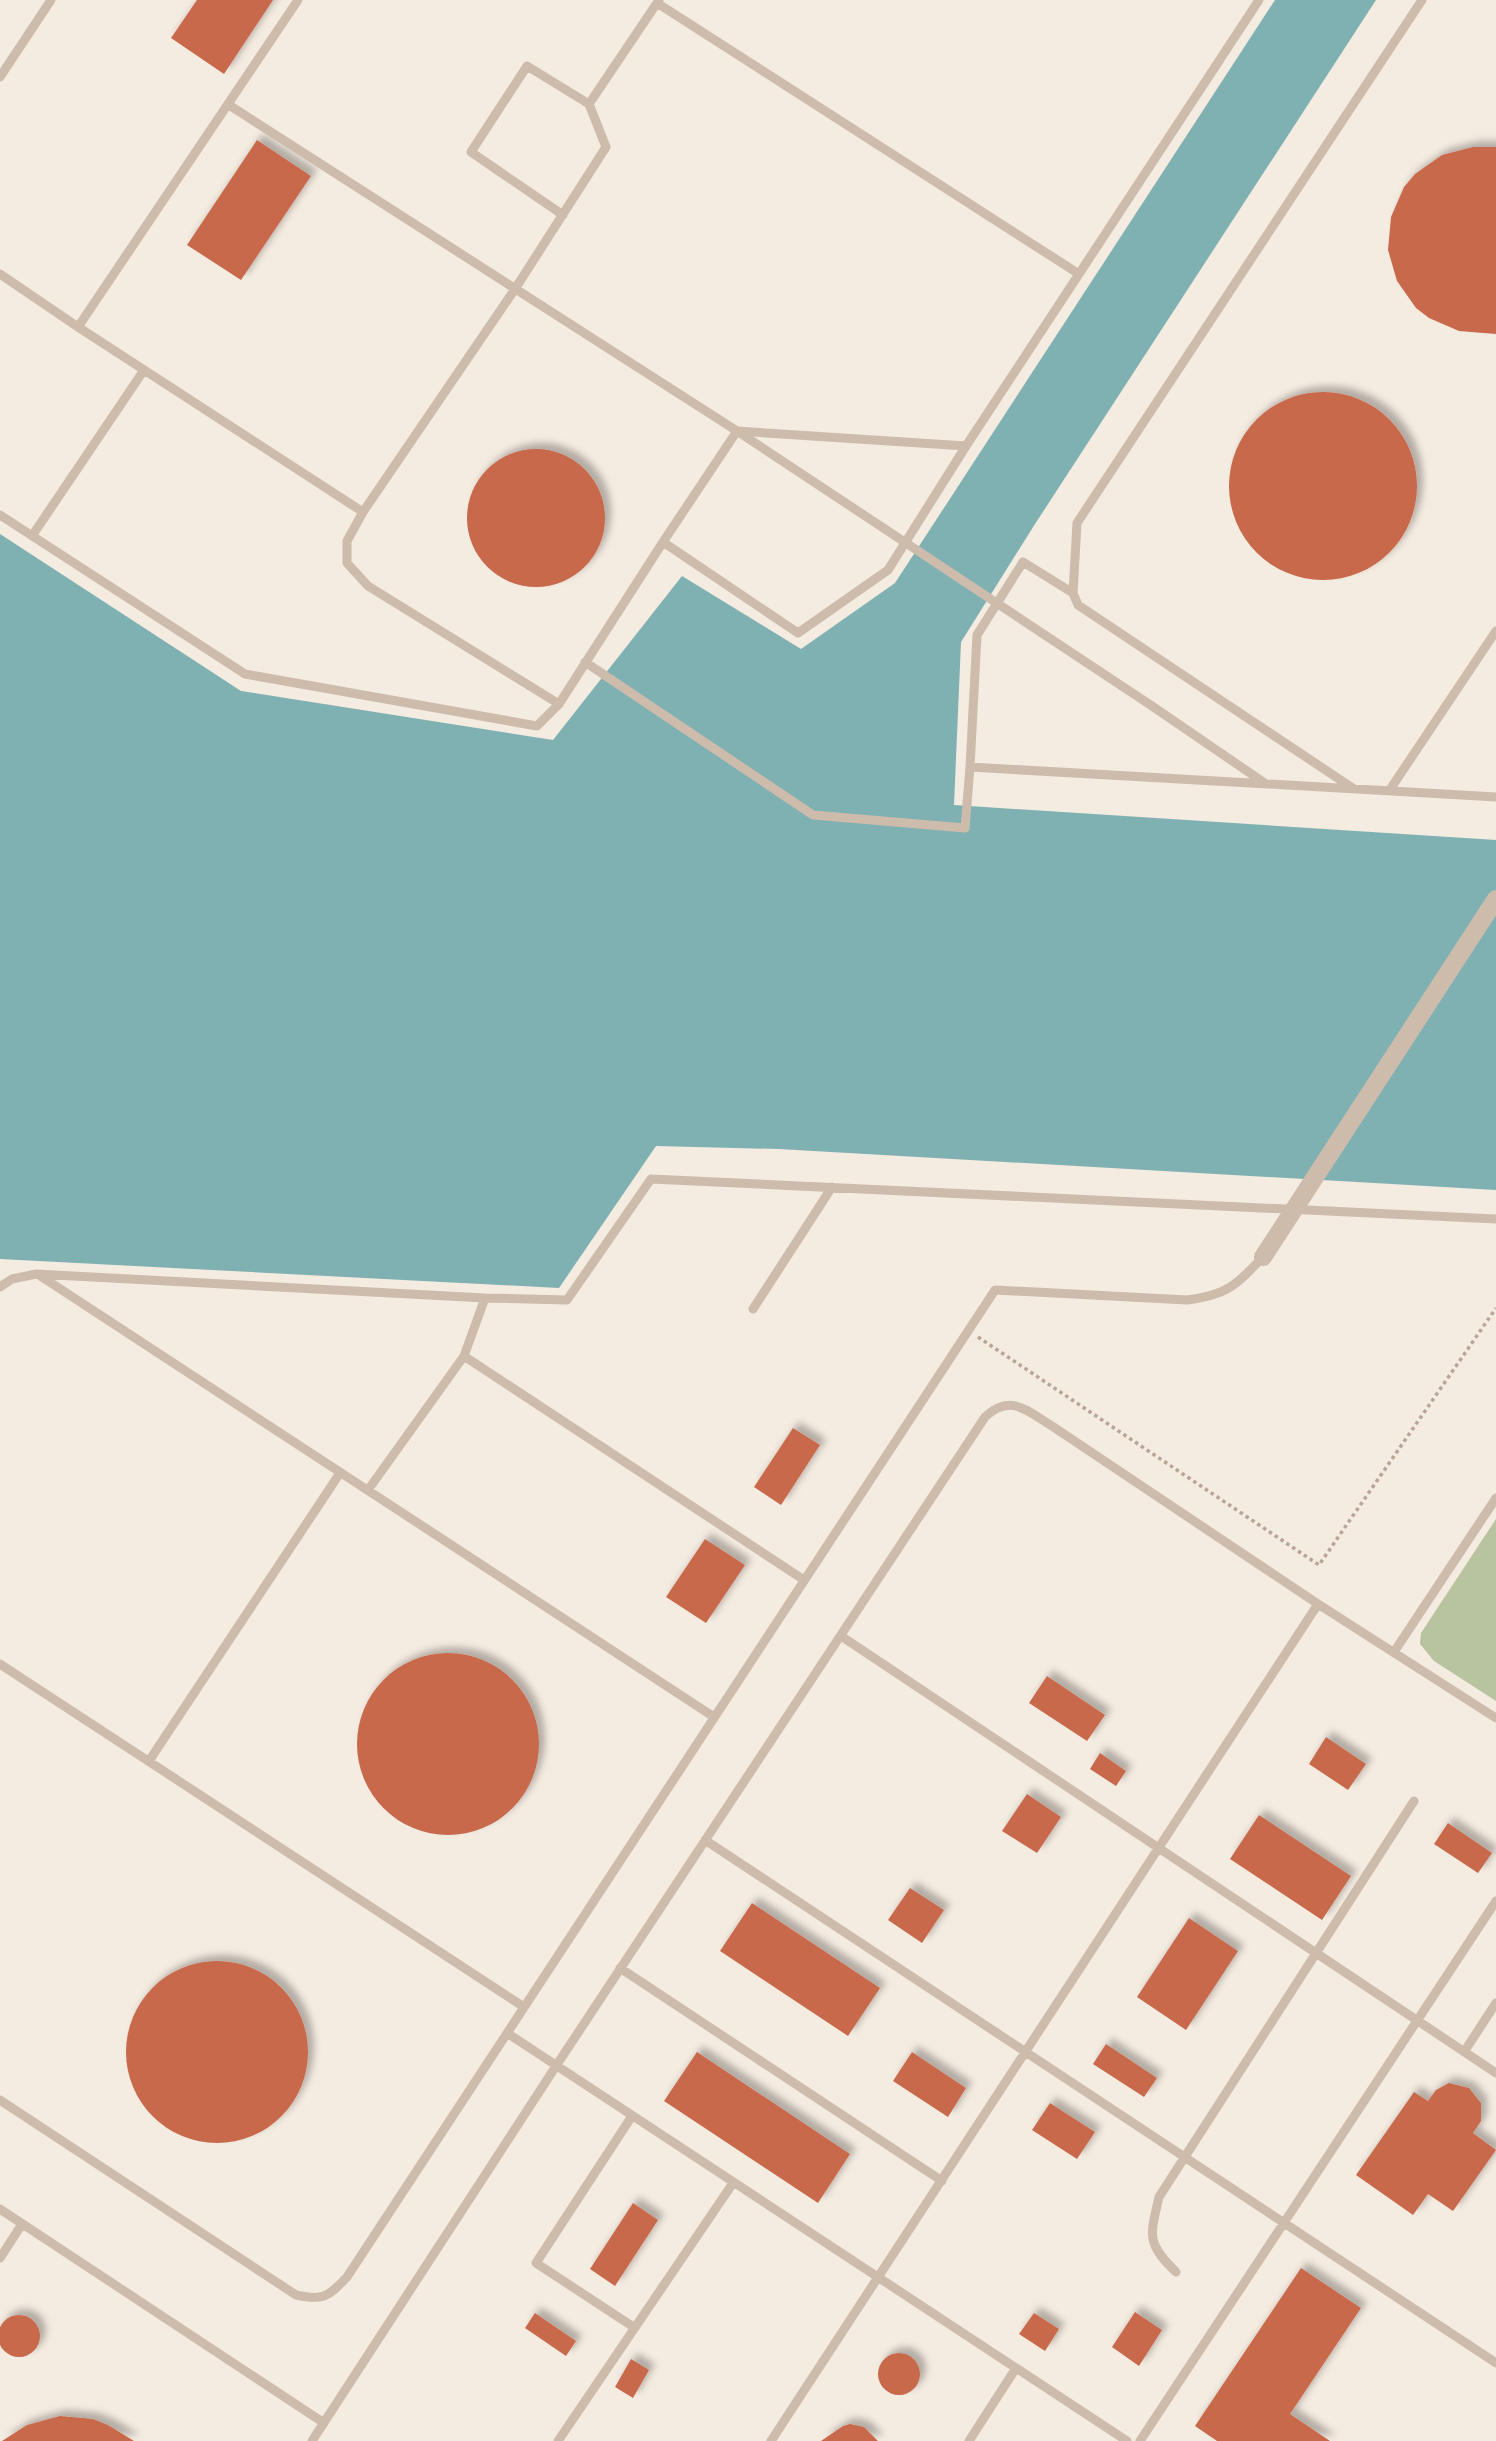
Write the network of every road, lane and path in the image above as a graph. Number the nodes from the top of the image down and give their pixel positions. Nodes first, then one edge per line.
1 (51, 0) edge
2 (298, 0) edge
3 (1259, 0) edge
4 (1422, 0) edge
5 (658, 2) edge
6 (0, 77) edge
7 (589, 104) junction
8 (229, 105) junction
9 (563, 215) junction
10 (0, 274) edge
11 (1079, 274) junction
12 (515, 289) junction
13 (78, 327) junction
14 (144, 370) junction
15 (737, 431) junction
16 (966, 446) junction
17 (363, 512) junction
18 (0, 515) edge
19 (32, 536) junction
20 (663, 542) junction
21 (1073, 593) junction
22 (1496, 631) edge
23 (585, 662) junction
24 (559, 704) junction
25 (970, 768) junction
26 (1268, 785) junction
27 (1354, 789) junction
28 (1389, 791) junction
29 (1496, 797) edge
30 (1496, 899) edge
31 (832, 1187) junction
32 (1496, 1219) edge
33 (1263, 1257) joint
34 (36, 1274) junction
35 (0, 1287) edge
36 (485, 1298) junction
37 (1496, 1308) edge
38 (753, 1309) dead end
39 (968, 1331) junction
40 (464, 1356) junction
41 (340, 1473) junction
42 (368, 1490) junction
43 (1496, 1498) edge
44 (804, 1580) junction
45 (1318, 1604) junction
46 (841, 1636) junction
47 (1394, 1652) junction
48 (0, 1664) edge
49 (714, 1717) junction
50 (1496, 1718) edge
51 (149, 1761) junction
52 (1414, 1801) dead end
53 (705, 1840) junction
54 (1159, 1848) junction
55 (1494, 1908) edge
56 (1316, 1953) junction
57 (620, 1968) junction
58 (1496, 2003) edge
59 (524, 2007) junction
60 (1417, 2020) junction
61 (507, 2033) junction
62 (1464, 2052) junction
63 (1025, 2053) junction
64 (556, 2066) junction
65 (1496, 2073) edge
66 (0, 2100) edge
67 (632, 2116) junction
68 (1185, 2156) junction
69 (943, 2181) junction
70 (733, 2183) junction
71 (0, 2209) edge
72 (22, 2224) junction
73 (1283, 2224) junction
74 (0, 2258) edge
75 (1176, 2272) dead end
76 (880, 2278) junction
77 (635, 2328) junction
78 (1496, 2363) edge
79 (1016, 2368) junction
80 (324, 2423) junction
81 (312, 2441) edge
82 (558, 2441) edge
83 (771, 2441) edge
84 (969, 2441) edge
85 (1127, 2441) edge
86 (1140, 2441) edge

1 - 6 lane
2 - 8 lane
3 - 11 lane
4 - 21 lane
5 - 7 lane
5 - 11 lane
7 - 9 lane
7 - 9 lane
8 - 12 lane
8 - 13 lane
9 - 12 lane
10 - 13 lane
11 - 16 lane
12 - 15 lane
12 - 17 lane
13 - 14 lane
14 - 17 lane
14 - 19 lane
15 - 16 lane
15 - 20 lane
15 - 26 lane, bridge
16 - 20 lane
17 - 24 lane
18 - 19 lane
19 - 24 lane
20 - 23 lane
21 - 25 lane
21 - 27 lane
22 - 28 lane
23 - 24 lane
23 - 25 lane
25 - 26 lane
26 - 27 lane
27 - 28 lane
28 - 29 lane
30 - 33 street, bridge
31 - 32 lane
31 - 36 lane
31 - 38 lane
33 - 39 lane
34 - 35 lane
34 - 36 lane
34 - 41 lane
36 - 40 lane
37 - 39 path
39 - 44 lane
40 - 42 lane
40 - 44 lane
41 - 42 lane
41 - 51 lane
42 - 49 lane
43 - 47 lane
44 - 49 lane
45 - 46 lane
45 - 47 lane
45 - 54 lane
46 - 53 lane
46 - 54 lane
47 - 50 lane
48 - 51 lane
49 - 59 lane
51 - 59 lane
52 - 56 lane
53 - 57 lane
53 - 63 lane
54 - 56 lane
54 - 63 lane
55 - 60 lane
56 - 60 lane
56 - 68 lane
57 - 64 lane
57 - 69 lane
58 - 62 lane
59 - 61 lane
60 - 62 lane
60 - 73 lane
61 - 64 lane
61 - 66 lane
62 - 65 lane
63 - 68 lane
63 - 69 lane
64 - 67 lane
64 - 80 lane
67 - 70 lane
67 - 77 lane
68 - 73 lane
68 - 75 lane
69 - 76 lane
70 - 76 lane
70 - 77 lane
71 - 72 lane
72 - 74 lane
72 - 80 lane
73 - 78 lane
73 - 86 lane
76 - 79 lane
76 - 83 lane
77 - 82 lane
79 - 84 lane
79 - 85 lane
80 - 81 lane

